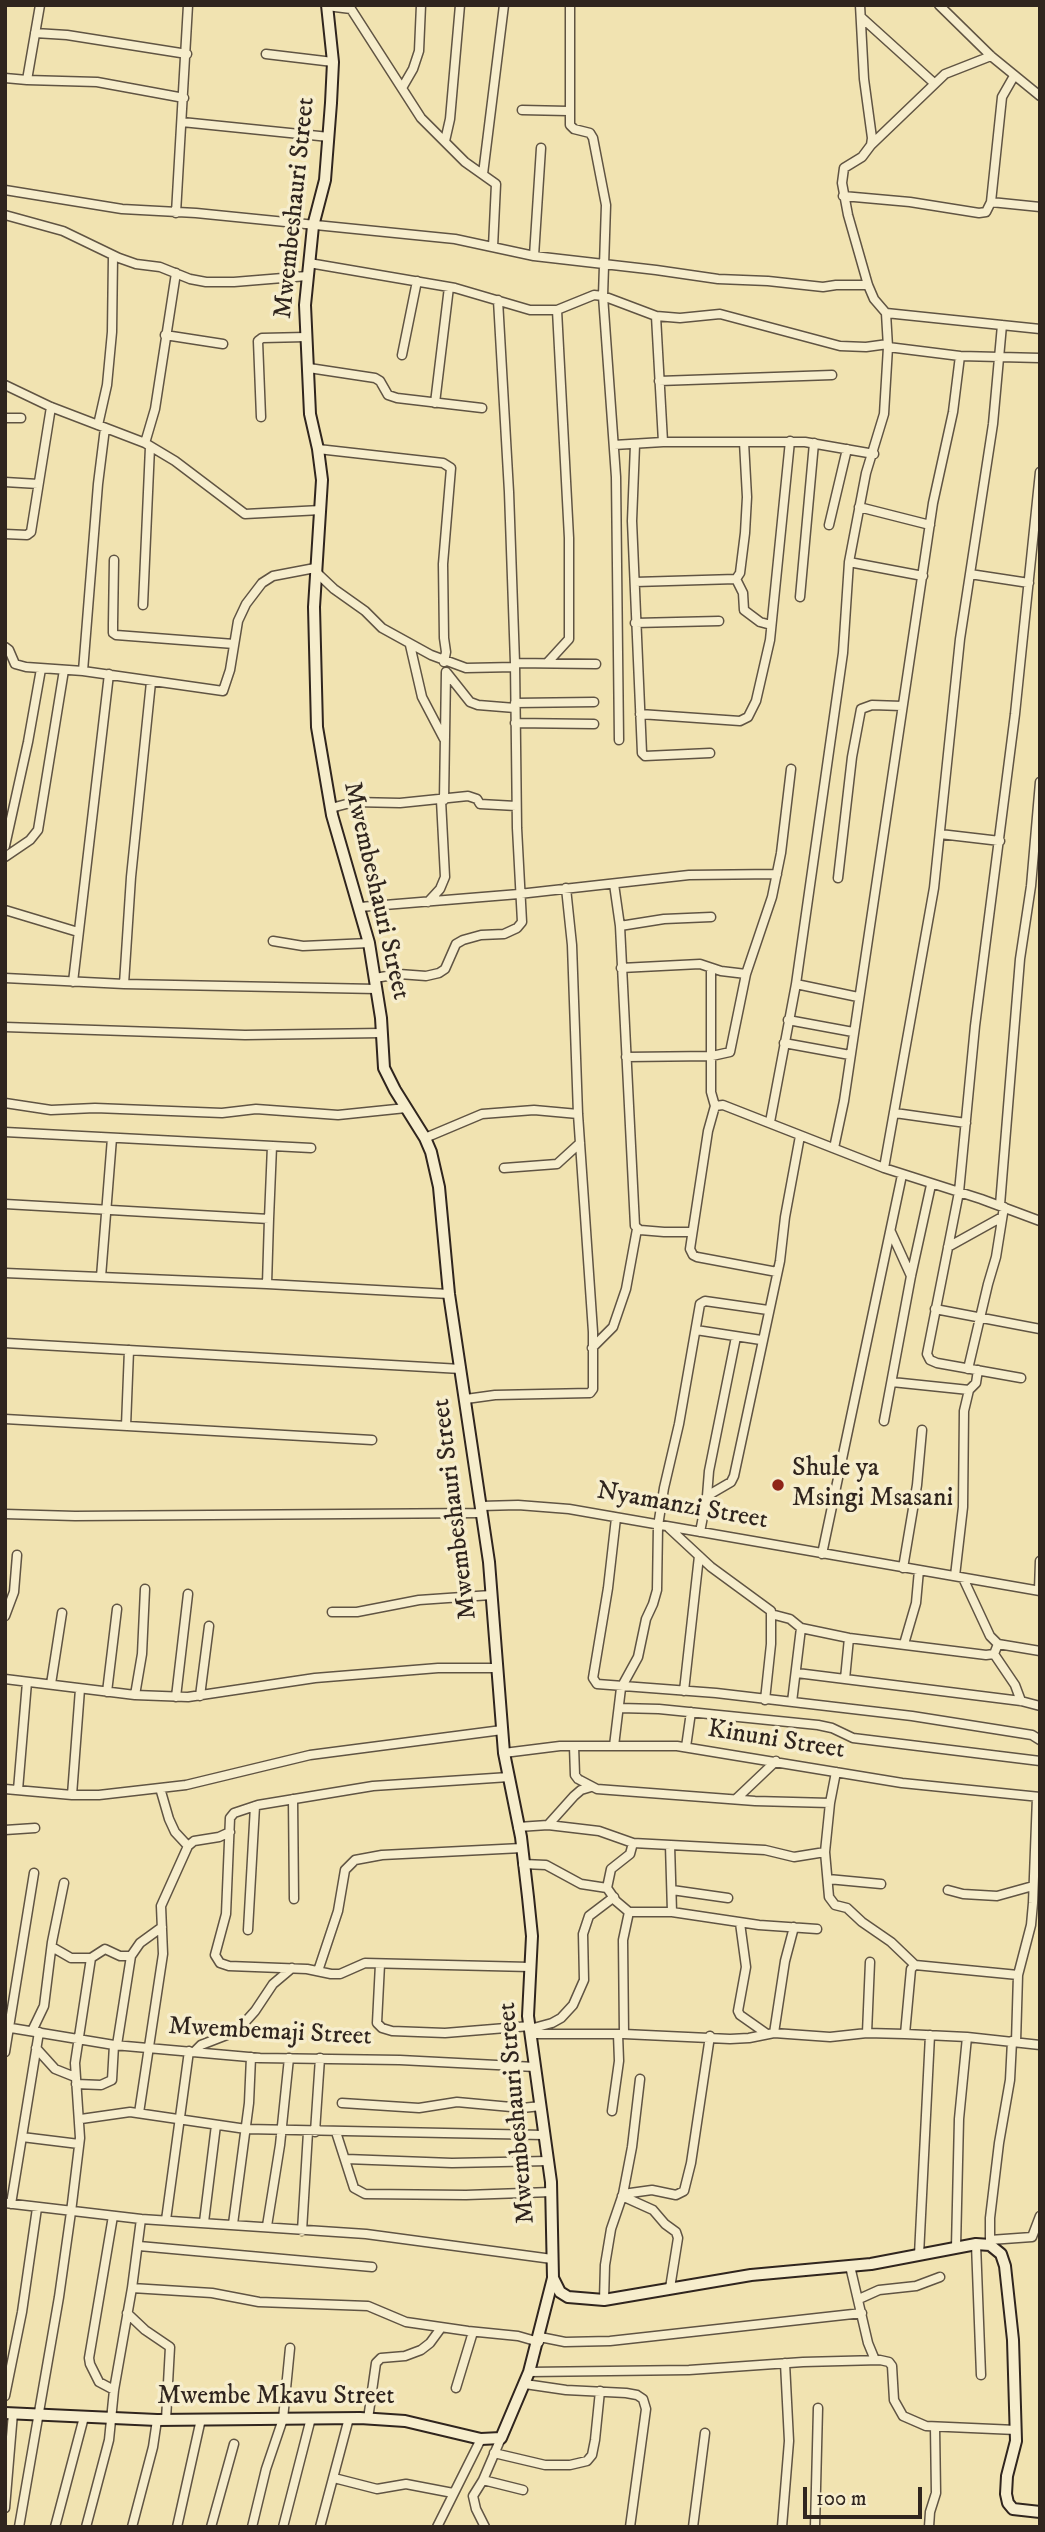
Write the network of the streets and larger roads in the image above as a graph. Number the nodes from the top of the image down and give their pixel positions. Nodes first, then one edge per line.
1 (40, 5) edge
2 (188, 5) edge
3 (421, 5) edge
4 (460, 5) edge
5 (505, 5) edge
6 (570, 5) edge
7 (860, 5) edge
8 (939, 5) edge
9 (327, 6) edge
10 (861, 18) junction
11 (35, 33) junction
12 (187, 54) junction
13 (266, 54) dead end
14 (991, 55) junction
15 (333, 62) junction
16 (1014, 76) junction
17 (5, 78) edge
18 (27, 80) junction
19 (934, 83) junction
20 (402, 88) junction
21 (1040, 96) edge
22 (184, 97) junction
23 (522, 110) dead end
24 (568, 111) junction
25 (182, 122) junction
26 (329, 137) junction
27 (445, 141) junction
28 (871, 145) junction
29 (541, 148) dead end
30 (483, 174) junction
31 (5, 190) edge
32 (843, 195) junction
33 (991, 202) junction
34 (1040, 207) edge
35 (176, 213) junction
36 (5, 215) edge
37 (313, 226) junction
38 (492, 247) junction
39 (113, 256) junction
40 (534, 256) junction
41 (309, 263) junction
42 (604, 265) junction
43 (176, 273) junction
44 (307, 276) junction
45 (417, 281) junction
46 (868, 285) junction
47 (449, 287) junction
48 (603, 296) junction
49 (498, 300) junction
50 (557, 310) junction
51 (886, 313) junction
52 (656, 316) junction
53 (1002, 326) junction
54 (1040, 329) edge
55 (165, 335) junction
56 (306, 337) junction
57 (223, 344) dead end
58 (888, 346) junction
59 (402, 355) dead end
60 (960, 356) junction
61 (1000, 358) junction
62 (1040, 358) edge
63 (309, 368) junction
64 (832, 375) dead end
65 (659, 381) junction
66 (5, 385) edge
67 (435, 403) junction
68 (51, 407) junction
69 (482, 408) dead end
70 (261, 417) dead end
71 (5, 418) edge
72 (21, 418) dead end
73 (102, 426) junction
74 (790, 441) junction
75 (663, 442) junction
76 (744, 442) junction
77 (814, 443) junction
78 (635, 444) junction
79 (147, 445) junction
80 (614, 445) junction
81 (318, 449) junction
82 (847, 449) junction
83 (874, 454) junction
84 (1040, 472) edge
85 (5, 482) edge
86 (38, 484) junction
87 (859, 507) junction
88 (321, 510) junction
89 (829, 525) dead end
90 (930, 525) junction
91 (1037, 526) edge
92 (5, 534) edge
93 (114, 560) dead end
94 (849, 562) junction
95 (315, 569) junction
96 (970, 574) junction
97 (923, 576) junction
98 (736, 579) junction
99 (635, 582) junction
100 (1029, 583) junction
101 (800, 597) dead end
102 (143, 605) dead end
103 (719, 621) dead end
104 (635, 623) junction
105 (771, 625) junction
106 (234, 645) junction
107 (410, 645) junction
108 (5, 647) edge
109 (441, 660) junction
110 (548, 662) junction
111 (596, 664) dead end
112 (515, 665) junction
113 (41, 669) junction
114 (64, 670) junction
115 (83, 671) junction
116 (446, 672) junction
117 (109, 674) junction
118 (151, 682) junction
119 (594, 702) dead end
120 (515, 706) junction
121 (902, 706) junction
122 (640, 714) junction
123 (515, 723) junction
124 (594, 724) dead end
125 (444, 740) junction
126 (619, 740) dead end
127 (710, 753) dead end
128 (791, 769) dead end
129 (1040, 782) edge
130 (443, 800) junction
131 (516, 806) junction
132 (331, 808) junction
133 (940, 834) junction
134 (1000, 841) junction
135 (5, 846) edge
136 (5, 857) edge
137 (776, 874) junction
138 (838, 878) dead end
139 (614, 884) junction
140 (566, 888) junction
141 (519, 894) junction
142 (428, 902) junction
143 (360, 907) junction
144 (5, 910) edge
145 (712, 917) dead end
146 (620, 926) junction
147 (78, 932) junction
148 (273, 941) dead end
149 (369, 943) junction
150 (621, 968) junction
151 (711, 968) junction
152 (746, 974) junction
153 (5, 978) edge
154 (74, 982) junction
155 (376, 983) junction
156 (124, 984) junction
157 (796, 984) junction
158 (858, 998) junction
159 (788, 1020) junction
160 (5, 1027) edge
161 (853, 1032) junction
162 (382, 1033) junction
163 (784, 1043) junction
164 (850, 1055) junction
165 (712, 1056) junction
166 (626, 1057) junction
167 (5, 1103) edge
168 (715, 1106) junction
169 (406, 1108) junction
170 (578, 1114) junction
171 (895, 1114) junction
172 (770, 1122) junction
173 (966, 1123) junction
174 (5, 1132) edge
175 (800, 1136) junction
176 (112, 1138) junction
177 (425, 1138) junction
178 (580, 1143) junction
179 (272, 1146) junction
180 (310, 1148) dead end
181 (834, 1148) junction
182 (504, 1168) dead end
183 (884, 1168) junction
184 (902, 1175) junction
185 (931, 1185) junction
186 (959, 1192) junction
187 (5, 1204) edge
188 (1002, 1206) junction
189 (106, 1209) junction
190 (1002, 1217) junction
191 (269, 1219) junction
192 (1040, 1221) edge
193 (637, 1229) junction
194 (692, 1232) junction
195 (891, 1232) junction
196 (948, 1247) junction
197 (777, 1272) junction
198 (5, 1273) edge
199 (911, 1276) junction
200 (101, 1277) junction
201 (267, 1284) junction
202 (449, 1294) junction
203 (935, 1309) junction
204 (768, 1310) junction
205 (982, 1318) junction
206 (1040, 1329) edge
207 (696, 1330) junction
208 (736, 1337) junction
209 (761, 1340) junction
210 (5, 1343) edge
211 (592, 1348) junction
212 (129, 1350) junction
213 (461, 1369) junction
214 (973, 1369) junction
215 (1021, 1378) dead end
216 (892, 1382) junction
217 (969, 1390) junction
218 (467, 1399) junction
219 (5, 1419) edge
220 (884, 1422) dead end
221 (126, 1426) junction
222 (922, 1430) dead end
223 (372, 1440) dead end
224 (707, 1496) junction
225 (481, 1509) junction
226 (5, 1514) edge
227 (616, 1518) junction
228 (663, 1527) junction
229 (700, 1532) junction
230 (822, 1554) junction
231 (18, 1555) dead end
232 (699, 1556) junction
233 (1040, 1562) edge
234 (903, 1568) junction
235 (919, 1570) junction
236 (959, 1577) junction
237 (145, 1589) dead end
238 (1039, 1590) edge
239 (188, 1594) dead end
240 (491, 1595) junction
241 (117, 1609) dead end
242 (332, 1612) dead end
243 (62, 1613) dead end
244 (771, 1614) junction
245 (5, 1616) edge
246 (209, 1626) dead end
247 (801, 1628) junction
248 (849, 1638) junction
249 (904, 1644) junction
250 (998, 1644) junction
251 (1040, 1651) edge
252 (994, 1654) junction
253 (496, 1668) junction
254 (797, 1673) junction
255 (5, 1679) edge
256 (845, 1679) junction
257 (27, 1682) junction
258 (51, 1684) junction
259 (621, 1688) junction
260 (80, 1689) junction
261 (684, 1691) junction
262 (107, 1692) junction
263 (135, 1695) junction
264 (176, 1696) junction
265 (200, 1696) junction
266 (765, 1700) junction
267 (1021, 1701) junction
268 (792, 1702) junction
269 (1040, 1706) edge
270 (619, 1708) junction
271 (691, 1712) junction
272 (502, 1730) junction
273 (1040, 1740) edge
274 (574, 1746) junction
275 (614, 1746) junction
276 (686, 1747) junction
277 (504, 1753) junction
278 (776, 1761) junction
279 (1040, 1761) edge
280 (836, 1772) junction
281 (509, 1777) junction
282 (591, 1787) junction
283 (160, 1788) junction
284 (5, 1789) edge
285 (18, 1790) junction
286 (72, 1795) junction
287 (1038, 1797) edge
288 (293, 1799) junction
289 (736, 1799) junction
290 (830, 1803) junction
291 (255, 1806) junction
292 (548, 1825) junction
293 (518, 1827) junction
294 (34, 1828) dead end
295 (5, 1830) edge
296 (230, 1832) junction
297 (633, 1843) junction
298 (670, 1845) junction
299 (188, 1846) junction
300 (522, 1848) junction
301 (825, 1852) junction
302 (1036, 1854) edge
303 (523, 1864) junction
304 (34, 1873) dead end
305 (828, 1879) junction
306 (64, 1883) dead end
307 (881, 1884) dead end
308 (1033, 1886) junction
309 (607, 1888) junction
310 (671, 1890) junction
311 (948, 1890) dead end
312 (614, 1897) junction
313 (728, 1898) dead end
314 (294, 1899) dead end
315 (629, 1912) junction
316 (672, 1912) junction
317 (1035, 1920) edge
318 (740, 1923) junction
319 (162, 1927) junction
320 (794, 1927) junction
321 (817, 1929) dead end
322 (248, 1930) dead end
323 (52, 1947) junction
324 (131, 1956) junction
325 (91, 1958) junction
326 (870, 1962) dead end
327 (380, 1964) junction
328 (915, 1965) junction
329 (530, 1967) junction
330 (292, 1968) junction
331 (318, 1971) junction
332 (1018, 1975) junction
333 (8, 2027) edge
334 (530, 2030) junction
335 (35, 2031) junction
336 (867, 2033) junction
337 (621, 2034) junction
338 (770, 2034) junction
339 (905, 2034) junction
340 (930, 2035) junction
341 (710, 2036) junction
342 (967, 2037) junction
343 (78, 2040) junction
344 (1014, 2041) junction
345 (116, 2045) junction
346 (1040, 2045) edge
347 (36, 2048) junction
348 (150, 2048) junction
349 (192, 2051) junction
350 (5, 2052) edge
351 (251, 2057) junction
352 (289, 2058) junction
353 (320, 2058) junction
354 (535, 2067) junction
355 (640, 2079) dead end
356 (75, 2080) junction
357 (342, 2103) dead end
358 (541, 2106) junction
359 (612, 2111) dead end
360 (139, 2113) junction
361 (80, 2119) junction
362 (179, 2120) junction
363 (216, 2125) junction
364 (246, 2129) junction
365 (281, 2131) junction
366 (312, 2132) junction
367 (336, 2133) junction
368 (544, 2135) junction
369 (22, 2137) junction
370 (79, 2144) junction
371 (346, 2159) junction
372 (548, 2161) junction
373 (551, 2192) junction
374 (623, 2195) junction
375 (8, 2204) edge
376 (37, 2208) junction
377 (71, 2212) junction
378 (113, 2216) junction
379 (1040, 2216) edge
380 (141, 2219) junction
381 (166, 2220) junction
382 (204, 2222) junction
383 (233, 2224) junction
384 (267, 2226) junction
385 (302, 2231) junction
386 (990, 2242) junction
387 (976, 2244) junction
388 (138, 2246) junction
389 (956, 2247) junction
390 (919, 2255) junction
391 (552, 2259) junction
392 (850, 2266) junction
393 (372, 2267) dead end
394 (940, 2277) dead end
395 (553, 2278) junction
396 (132, 2288) junction
397 (670, 2288) junction
398 (859, 2299) junction
399 (604, 2300) junction
400 (127, 2313) junction
401 (862, 2313) junction
402 (441, 2328) junction
403 (472, 2332) junction
404 (539, 2339) junction
405 (290, 2348) dead end
406 (875, 2360) junction
407 (785, 2363) junction
408 (529, 2372) junction
409 (981, 2375) dead end
410 (525, 2384) junction
411 (456, 2388) dead end
412 (114, 2390) junction
413 (600, 2391) junction
414 (5, 2396) edge
415 (818, 2408) dead end
416 (9, 2413) edge
417 (39, 2416) junction
418 (84, 2417) junction
419 (111, 2418) junction
420 (311, 2418) junction
421 (349, 2418) junction
422 (369, 2418) junction
423 (201, 2419) junction
424 (283, 2419) junction
425 (162, 2420) junction
426 (935, 2427) junction
427 (1016, 2430) junction
428 (705, 2433) dead end
429 (501, 2438) junction
430 (481, 2439) junction
431 (234, 2444) dead end
432 (494, 2453) junction
433 (334, 2478) junction
434 (482, 2480) junction
435 (523, 2490) dead end
436 (453, 2493) junction
437 (5, 2508) edge
438 (1040, 2512) edge
439 (19, 2527) edge
440 (55, 2527) edge
441 (86, 2527) edge
442 (132, 2527) edge
443 (177, 2527) edge
444 (211, 2527) edge
445 (252, 2527) edge
446 (284, 2527) edge
447 (320, 2527) edge
448 (438, 2527) edge
449 (485, 2527) edge
450 (630, 2527) edge
451 (693, 2527) edge
452 (782, 2527) edge
453 (815, 2527) edge
454 (929, 2527) edge

1 - 11 street
2 - 12 street
3 - 20 street
4 - 27 street
5 - 30 street
6 - 24 street
7 - 10 street
8 - 14 street
9 - 15 street, Mwembeshauri Street
9 - 20 street
10 - 19 street
10 - 28 street
11 - 12 street
11 - 18 street
12 - 22 street
13 - 15 street
14 - 16 street
14 - 19 street
15 - 26 street, Mwembeshauri Street
16 - 21 street
16 - 33 street
17 - 18 street
18 - 22 street
19 - 28 street
20 - 27 street
22 - 25 street
23 - 24 street
24 - 42 street
25 - 26 street
25 - 35 street
26 - 37 street, Mwembeshauri Street
27 - 30 street
28 - 32 street
29 - 40 street
30 - 38 street
31 - 35 street
32 - 33 street
32 - 46 street
33 - 34 street
35 - 37 street
36 - 39 street
37 - 38 street
37 - 41 street, Mwembeshauri Street
38 - 40 street
39 - 43 street
39 - 73 street
40 - 42 street
41 - 44 street, Mwembeshauri Street
41 - 45 street
42 - 46 street
42 - 48 street
43 - 44 street
43 - 55 street
44 - 56 street, Mwembeshauri Street
45 - 47 street
45 - 59 street
46 - 51 street
47 - 49 street
47 - 67 street
48 - 50 street
48 - 52 street
48 - 80 street
49 - 50 street
49 - 112 street
50 - 110 street
51 - 53 street
51 - 58 street
52 - 58 street
52 - 65 street
53 - 54 street
53 - 61 street
55 - 57 street
55 - 79 street
56 - 63 street, Mwembeshauri Street
56 - 70 street
58 - 60 street
58 - 83 street
60 - 61 street
60 - 90 street
61 - 62 street
61 - 96 street
63 - 67 street
63 - 81 street, Mwembeshauri Street
64 - 65 street
65 - 75 street
66 - 68 street
67 - 69 street
68 - 73 street
68 - 86 street
71 - 72 street
73 - 79 street
73 - 115 street
74 - 76 street
74 - 77 street
74 - 105 street
75 - 76 street
75 - 78 street
76 - 98 street
77 - 82 street
77 - 101 street
78 - 80 street
78 - 99 street
79 - 88 street
79 - 102 street
80 - 126 street
81 - 88 street, Mwembeshauri Street
81 - 109 street
82 - 83 street
82 - 89 street
83 - 87 street
84 - 91 street
85 - 86 street
86 - 92 street
87 - 90 street
87 - 94 street
88 - 95 street, Mwembeshauri Street
90 - 97 street
91 - 100 street
93 - 106 street
94 - 97 street
94 - 157 street
95 - 106 street
95 - 107 street
95 - 132 street, Mwembeshauri Street
96 - 100 street
96 - 133 street
97 - 121 street
98 - 99 street
98 - 105 street
99 - 104 street
100 - 134 street
103 - 104 street
104 - 122 street
105 - 122 street
106 - 118 street
107 - 109 street
107 - 125 street
108 - 113 street
109 - 112 street
109 - 116 street
110 - 111 street
110 - 112 street
112 - 120 street
113 - 114 street
113 - 135 street
114 - 115 street
114 - 136 street
115 - 117 street
116 - 120 street
116 - 125 street
117 - 118 street
117 - 147 street
118 - 156 street
119 - 120 street
120 - 123 street
121 - 138 street
121 - 158 street
122 - 127 street
123 - 124 street
123 - 131 street
125 - 130 street
128 - 137 street
129 - 188 street
130 - 131 street
130 - 132 street
130 - 142 street
131 - 141 street
132 - 143 street, Mwembeshauri Street
133 - 134 street
133 - 171 street
134 - 173 street
137 - 139 street
137 - 152 street
139 - 140 street
139 - 146 street
140 - 141 street
140 - 170 street
141 - 142 street
141 - 155 street
142 - 143 street
143 - 149 street, Mwembeshauri Street
144 - 147 street
145 - 146 street
146 - 150 street
147 - 154 street
148 - 149 street
149 - 155 street, Mwembeshauri Street
150 - 151 street
150 - 166 street
151 - 152 street
151 - 165 street
152 - 165 street
153 - 154 street
154 - 156 street
155 - 156 street
155 - 162 street, Mwembeshauri Street
157 - 158 street
157 - 159 street
158 - 161 street
159 - 161 street
159 - 163 street
160 - 162 street
161 - 164 street
162 - 169 street, Mwembeshauri Street
163 - 164 street
163 - 172 street
164 - 181 street
165 - 166 street
165 - 168 street
166 - 193 street
167 - 169 street
168 - 172 street
168 - 194 street
169 - 177 street, Mwembeshauri Street
170 - 177 street
170 - 178 street
171 - 173 street
171 - 183 street
172 - 175 street
173 - 186 street
174 - 176 street
175 - 181 street
175 - 197 street
176 - 179 street
176 - 189 street
177 - 202 street, Mwembeshauri Street
178 - 182 street
178 - 211 street
179 - 180 street
179 - 191 street
181 - 183 street
183 - 184 street
184 - 185 street
184 - 195 street
185 - 186 street
185 - 199 street
186 - 188 street
186 - 196 street
187 - 189 street
188 - 190 street
188 - 192 street
189 - 191 street
189 - 200 street
190 - 196 street
190 - 205 street
191 - 201 street
193 - 194 street
193 - 211 street
194 - 197 street
195 - 199 street
195 - 230 street
196 - 203 street
197 - 204 street
198 - 200 street
199 - 216 street
200 - 201 street
201 - 202 street
202 - 213 street, Mwembeshauri Street
203 - 205 street
203 - 214 street
204 - 207 street
204 - 209 street
205 - 206 street
205 - 214 street
207 - 208 street
207 - 228 street
208 - 209 street
208 - 224 street
209 - 224 street
210 - 212 street
211 - 218 street
212 - 213 street
212 - 221 street
213 - 218 street, Mwembeshauri Street
214 - 215 street
214 - 217 street
216 - 217 street
216 - 220 street
217 - 236 street
218 - 225 street, Mwembeshauri Street
219 - 221 street
221 - 223 street
222 - 234 street
224 - 229 street
225 - 226 street, Nyamanzi Street
225 - 227 street, Nyamanzi Street
225 - 240 street, Mwembeshauri Street
227 - 228 street, Nyamanzi Street
227 - 259 street
228 - 229 street, Nyamanzi Street
228 - 232 street
228 - 259 street
229 - 230 street, Nyamanzi Street
230 - 234 street, Nyamanzi Street
231 - 245 street
232 - 244 street
232 - 261 street
233 - 238 street
234 - 235 street, Nyamanzi Street
235 - 236 street, Nyamanzi Street
235 - 249 street
236 - 238 street, Nyamanzi Street
236 - 250 street
237 - 263 street
239 - 264 street
240 - 242 street
240 - 253 street, Mwembeshauri Street
241 - 262 street
243 - 258 street
244 - 247 street
244 - 266 street
246 - 265 street
247 - 248 street
247 - 254 street
248 - 249 street
248 - 256 street
249 - 252 street
250 - 251 street
250 - 252 street
252 - 267 street
253 - 265 street
253 - 272 street, Mwembeshauri Street
254 - 256 street
254 - 268 street
255 - 257 street
256 - 267 street
257 - 258 street
257 - 285 street
258 - 260 street
259 - 261 street
259 - 270 street
260 - 262 street
260 - 286 street
261 - 266 street
262 - 263 street
263 - 264 street
264 - 265 street
266 - 268 street
267 - 269 street
268 - 273 street
270 - 271 street
270 - 275 street
271 - 276 street
271 - 279 street
272 - 277 street, Mwembeshauri Street
272 - 283 street
274 - 275 street, Kinuni Street
274 - 277 street, Kinuni Street
274 - 282 street
275 - 276 street, Kinuni Street
276 - 278 street, Kinuni Street
277 - 281 street, Mwembeshauri Street
278 - 280 street, Kinuni Street
278 - 289 street
280 - 287 street, Kinuni Street
280 - 290 street
281 - 288 street
281 - 293 street, Mwembeshauri Street
282 - 289 street
282 - 292 street
283 - 286 street
283 - 299 street
284 - 285 street
285 - 286 street
287 - 302 street
288 - 291 street
288 - 314 street
289 - 290 street
290 - 301 street
291 - 296 street
291 - 322 street
292 - 293 street
292 - 297 street
293 - 300 street, Mwembeshauri Street
294 - 295 street
296 - 299 street
296 - 330 street
297 - 298 street
297 - 309 street
298 - 301 street
298 - 310 street
299 - 319 street
300 - 303 street, Mwembeshauri Street
300 - 331 street
301 - 305 street
302 - 308 street
303 - 309 street
303 - 329 street, Mwembeshauri Street
304 - 333 street
305 - 307 street
305 - 328 street
306 - 323 street
308 - 311 street
308 - 317 street
309 - 312 street
310 - 313 street
310 - 316 street
312 - 315 street
312 - 334 street
315 - 316 street
315 - 337 street
316 - 318 street
317 - 332 street
318 - 320 street
318 - 338 street
319 - 324 street
319 - 348 street
320 - 321 street
320 - 338 street
323 - 325 street
323 - 335 street
324 - 325 street
324 - 345 street
325 - 343 street
326 - 336 street
327 - 329 street
327 - 331 street
327 - 334 street
328 - 332 street
328 - 339 street
329 - 334 street, Mwembeshauri Street
330 - 331 street
330 - 349 street
332 - 344 street
333 - 335 street, Mwembemaji Street
333 - 350 street
334 - 337 street
334 - 354 street, Mwembeshauri Street
335 - 343 street, Mwembemaji Street
335 - 347 street
336 - 338 street
336 - 339 street
337 - 341 street
337 - 359 street
338 - 341 street
339 - 340 street
340 - 342 street
340 - 390 street
341 - 374 street
342 - 344 street
342 - 389 street
343 - 345 street, Mwembemaji Street
343 - 356 street
344 - 346 street
344 - 386 street
345 - 348 street, Mwembemaji Street
345 - 356 street
347 - 356 street
347 - 369 street
348 - 349 street, Mwembemaji Street
348 - 360 street
349 - 351 street, Mwembemaji Street
349 - 362 street
351 - 352 street, Mwembemaji Street
351 - 364 street
352 - 353 street, Mwembemaji Street
352 - 365 street
353 - 354 street, Mwembemaji Street
353 - 366 street
354 - 358 street, Mwembeshauri Street
355 - 374 street
356 - 361 street
357 - 358 street
358 - 368 street, Mwembeshauri Street
360 - 361 street
360 - 362 street
361 - 370 street
362 - 363 street
362 - 381 street
363 - 364 street
363 - 382 street
364 - 365 street
364 - 383 street
365 - 366 street
365 - 384 street
366 - 367 street
366 - 385 street
367 - 368 street
367 - 371 street
368 - 372 street, Mwembeshauri Street
369 - 370 street
369 - 375 street
370 - 377 street
371 - 372 street
371 - 373 street
372 - 373 street, Mwembeshauri Street
373 - 391 street, Mwembeshauri Street
374 - 397 street
374 - 399 street
375 - 376 street
376 - 377 street
376 - 414 street
377 - 378 street
377 - 417 street
378 - 380 street
378 - 412 street
379 - 386 street
380 - 381 street
380 - 388 street
381 - 382 street
382 - 383 street
383 - 384 street
384 - 385 street
385 - 391 street
386 - 387 street
386 - 427 street
387 - 389 street
387 - 409 street
388 - 393 street
388 - 396 street
389 - 390 street
390 - 392 street
391 - 395 street, Mwembeshauri Street
392 - 397 street
392 - 398 street
394 - 398 street
395 - 399 street
395 - 404 street
396 - 400 street
396 - 402 street
397 - 399 street
398 - 401 street
400 - 412 street
400 - 425 street
401 - 404 street
401 - 406 street
402 - 403 street
402 - 422 street
403 - 404 street
403 - 411 street
404 - 408 street
405 - 424 street
406 - 407 street
406 - 426 street
407 - 408 street
407 - 452 street
408 - 410 street
410 - 413 street
410 - 429 street
412 - 419 street
413 - 432 street
413 - 450 street
415 - 453 street
416 - 417 street, Mwembe Mkavu Street
416 - 437 street
417 - 418 street, Mwembe Mkavu Street
417 - 439 street
418 - 419 street, Mwembe Mkavu Street
418 - 440 street
419 - 425 street, Mwembe Mkavu Street
419 - 441 street
420 - 421 street, Mwembe Mkavu Street
420 - 424 street, Mwembe Mkavu Street
420 - 446 street
421 - 422 street, Mwembe Mkavu Street
421 - 433 street
422 - 430 street, Mwembe Mkavu Street
423 - 424 street, Mwembe Mkavu Street
423 - 425 street, Mwembe Mkavu Street
423 - 443 street
424 - 445 street
425 - 442 street
426 - 427 street
426 - 454 street
427 - 438 street
428 - 451 street
429 - 430 street, Mwembe Mkavu Street
429 - 432 street
430 - 436 street
431 - 444 street
432 - 434 street
433 - 436 street
433 - 447 street
434 - 435 street
434 - 449 street
436 - 448 street

